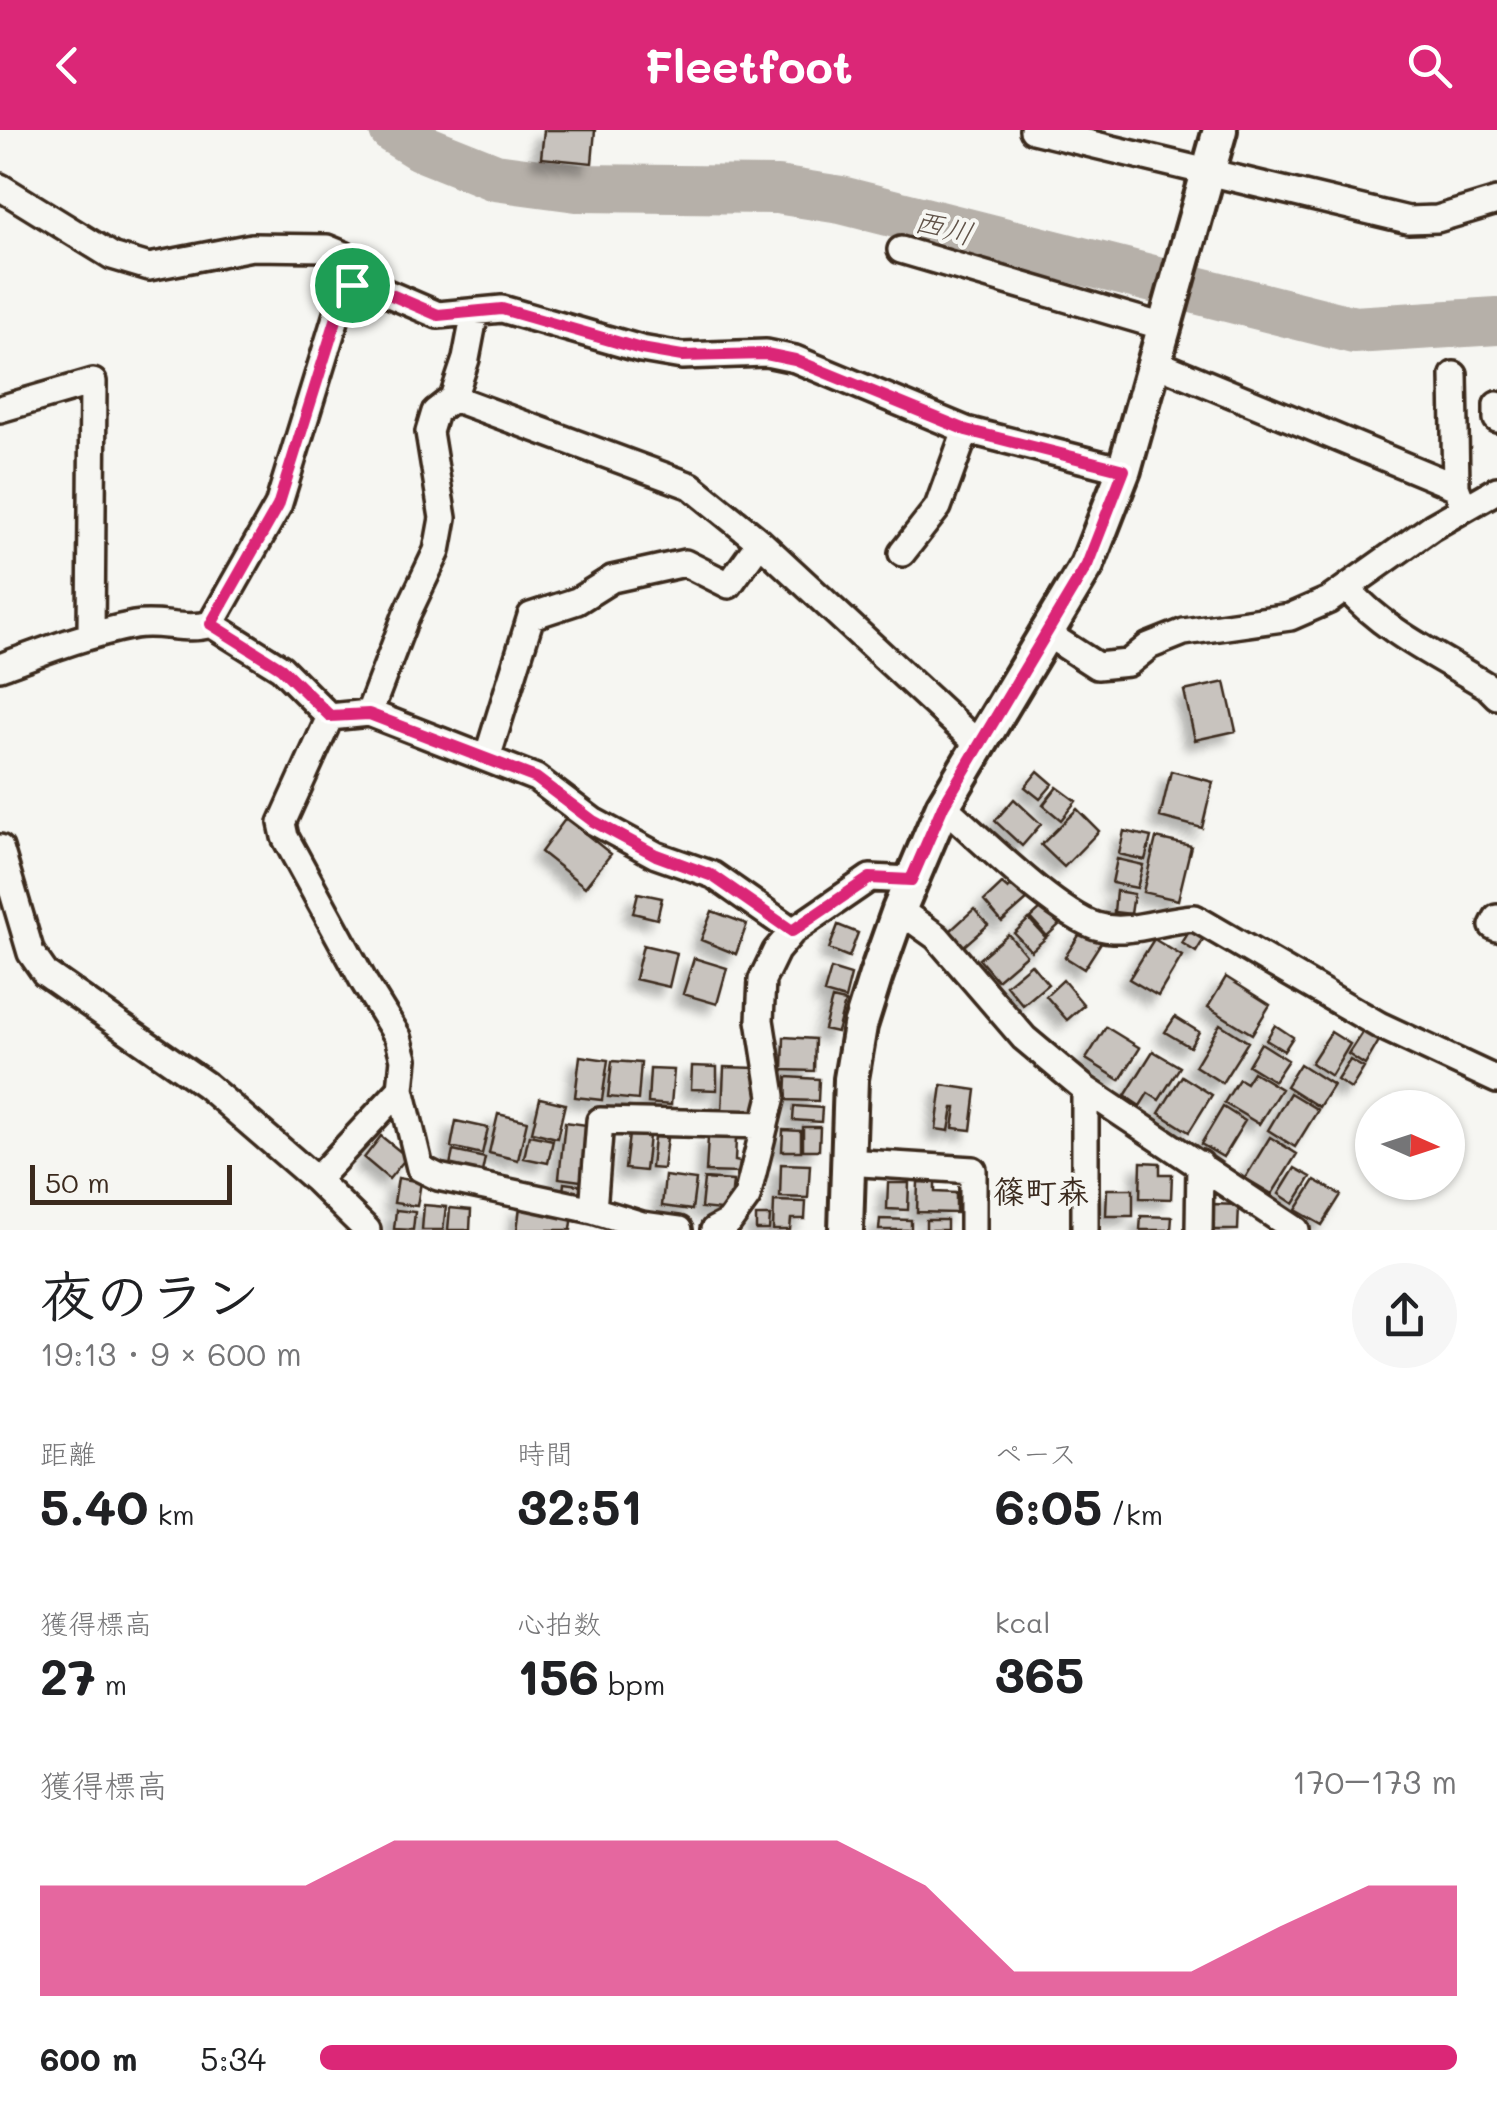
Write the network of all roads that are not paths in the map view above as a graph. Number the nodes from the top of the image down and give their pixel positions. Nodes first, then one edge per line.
1 (1033, 130) edge
2 (1220, 130) edge
3 (1208, 173) junction
4 (0, 187) edge
5 (1497, 201) edge
6 (901, 250) dead end
7 (352, 285) junction
8 (475, 312) junction
9 (1164, 327) junction
10 (1154, 362) junction
11 (1454, 375) dead end
12 (453, 398) junction
13 (1497, 405) edge
14 (0, 408) edge
15 (1497, 419) edge
16 (966, 430) junction
17 (1124, 470) junction
18 (1497, 490) edge
19 (1460, 498) junction
20 (760, 542) junction
21 (902, 553) dead end
22 (1347, 588) junction
23 (211, 624) junction
24 (1046, 633) junction
25 (91, 635) junction
26 (0, 667) edge
27 (1497, 696) edge
28 (369, 714) junction
29 (330, 716) junction
30 (978, 744) junction
31 (487, 758) junction
32 (943, 806) junction
33 (0, 848) edge
34 (905, 895) junction
35 (1497, 918) edge
36 (1497, 928) edge
37 (792, 931) junction
38 (1497, 1080) edge
39 (401, 1089) junction
40 (1085, 1089) junction
41 (765, 1125) junction
42 (846, 1162) junction
43 (1200, 1164) junction
44 (316, 1180) junction
45 (592, 1210) junction
46 (367, 1230) edge
47 (679, 1230) edge
48 (714, 1230) edge
49 (846, 1230) edge
50 (973, 1230) edge
51 (1085, 1230) edge
52 (1199, 1230) edge
53 (1296, 1230) edge

1 - 3 street
2 - 3 street
3 - 5 street
3 - 9 street
4 - 7 street
6 - 9 street
7 - 8 street
7 - 23 street
8 - 12 street
8 - 16 street
9 - 10 street
10 - 17 street
10 - 19 street
11 - 19 street
12 - 20 street
12 - 28 street
13 - 15 street
14 - 25 street
16 - 17 street
16 - 21 street
17 - 24 street
18 - 19 street
19 - 22 street
20 - 30 street
20 - 31 street
22 - 24 street
22 - 27 street
23 - 25 street
23 - 29 street
24 - 30 street
25 - 26 street
28 - 29 street
28 - 31 street
29 - 39 street
30 - 32 street
31 - 37 street
32 - 34 street
32 - 38 street
33 - 44 street
34 - 37 street
34 - 40 street
34 - 42 street
35 - 36 street
37 - 41 street
39 - 44 street
39 - 45 street
40 - 43 street
40 - 51 street
41 - 45 street
41 - 48 street
42 - 49 street
42 - 50 street
43 - 52 street
43 - 53 street
44 - 46 street
45 - 47 street

